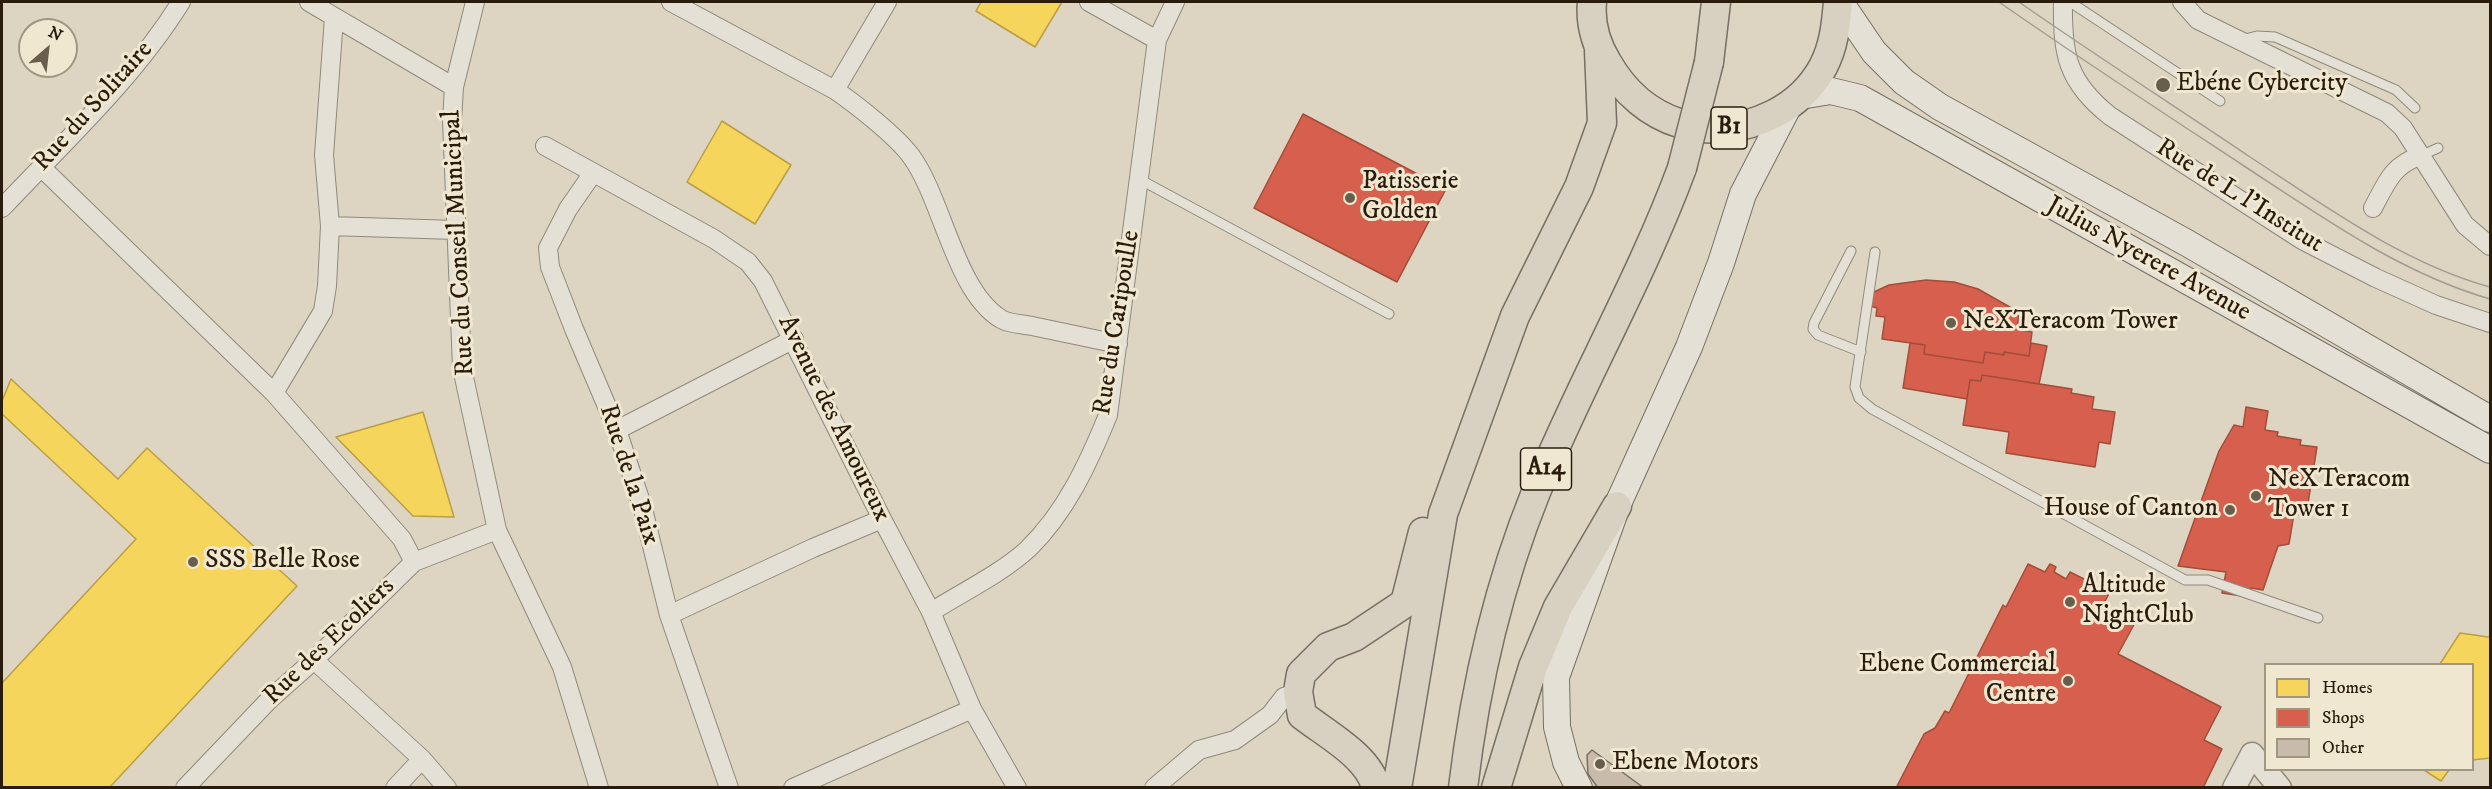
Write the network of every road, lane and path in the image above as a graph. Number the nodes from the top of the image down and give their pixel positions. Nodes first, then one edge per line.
1 (181, 2) edge
2 (309, 2) edge
3 (476, 2) edge
4 (671, 2) edge
5 (887, 2) edge
6 (1089, 2) edge
7 (1175, 2) edge
8 (1716, 2) edge
9 (1839, 2) edge
10 (2063, 2) edge
11 (2070, 2) edge
12 (2182, 2) edge
13 (1591, 4) edge
14 (334, 18) junction
15 (1158, 40) junction
16 (2239, 40) junction
17 (1599, 50) junction
18 (454, 87) junction
19 (835, 90) junction
20 (1794, 101) junction
21 (2220, 101) dead end
22 (2415, 108) dead end
23 (545, 146) dead end
24 (2438, 148) dead end
25 (2420, 156) junction
26 (40, 166) junction
27 (593, 173) junction
28 (1139, 179) junction
29 (2, 208) edge
30 (2373, 208) dead end
31 (330, 226) junction
32 (456, 230) junction
33 (2490, 246) edge
34 (1851, 251) dead end
35 (1875, 252) dead end
36 (1389, 314) dead end
37 (1515, 316) junction
38 (2490, 323) edge
39 (794, 339) junction
40 (1118, 344) junction
41 (1861, 352) junction
42 (274, 393) junction
43 (2479, 406) edge
44 (2490, 418) edge
45 (617, 430) junction
46 (2490, 450) edge
47 (1617, 506) junction
48 (882, 519) junction
49 (497, 530) junction
50 (414, 562) junction
51 (931, 612) junction
52 (669, 615) junction
53 (2318, 618) dead end
54 (315, 660) junction
55 (1298, 692) junction
56 (972, 709) junction
57 (422, 759) junction
58 (2264, 769) edge
59 (2266, 771) edge
60 (185, 788) edge
61 (396, 788) edge
62 (447, 788) edge
63 (599, 788) edge
64 (729, 788) edge
65 (793, 788) edge
66 (1017, 788) edge
67 (1154, 788) edge
68 (1376, 788) edge
69 (1397, 788) edge
70 (1463, 788) edge
71 (1496, 788) edge
72 (1579, 788) edge
73 (2234, 788) edge
74 (2280, 788) edge

1 - 26 street, Rue du Solitaire
2 - 14 street
3 - 18 street, Rue du Conseil Municipal
4 - 19 street
5 - 19 street
6 - 15 street
7 - 15 street, Rue du Caripoulle
8 - 70 main road, A14, bridge
9 - 20 main road, Julius Nyerere Avenue / B1
9 - 43 main road, Julius Nyerere Avenue / B1
10 - 38 street, Rue de L l'Institut
11 - 21 lane
12 - 16 street
13 - 17 main road, Julius Nyerere Avenue / B1
14 - 18 street
14 - 31 street
15 - 28 street, Rue du Caripoulle
16 - 22 lane
16 - 25 street
17 - 20 main road, Julius Nyerere Avenue / B1
17 - 37 main road
18 - 32 street, Rue du Conseil Municipal
19 - 40 street
20 - 46 main road, Julius Nyerere Avenue / B1
20 - 47 main road
23 - 27 street, Avenue des Amoureux
24 - 25 lane
25 - 30 street
25 - 33 street
26 - 29 street, Rue du Solitaire
26 - 42 street
27 - 39 street, Avenue des Amoureux
27 - 45 street, Rue de la Paix
28 - 36 lane
28 - 40 street, Rue du Caripoulle
31 - 32 street
31 - 42 street
32 - 49 street, Rue du Conseil Municipal
34 - 41 lane
35 - 41 lane
37 - 55 main road
37 - 69 main road
39 - 45 street
39 - 48 street, Avenue des Amoureux
40 - 51 street, Rue du Caripoulle
41 - 53 lane
42 - 50 street
43 - 44 main road, Julius Nyerere Avenue / B1
45 - 52 street, Rue de la Paix
47 - 71 main road
47 - 72 main road
48 - 51 street, Avenue des Amoureux
48 - 52 street
49 - 50 street, Rue des Ecoliers
49 - 63 street, Rue du Conseil Municipal
50 - 54 street, Rue des Ecoliers
51 - 56 street, Avenue des Amoureux
52 - 64 street, Rue de la Paix
54 - 57 street
54 - 60 street, Rue des Ecoliers
55 - 67 street
55 - 68 main road
56 - 65 street
56 - 66 street, Avenue des Amoureux
57 - 61 street
57 - 62 street
58 - 73 street
59 - 74 street

